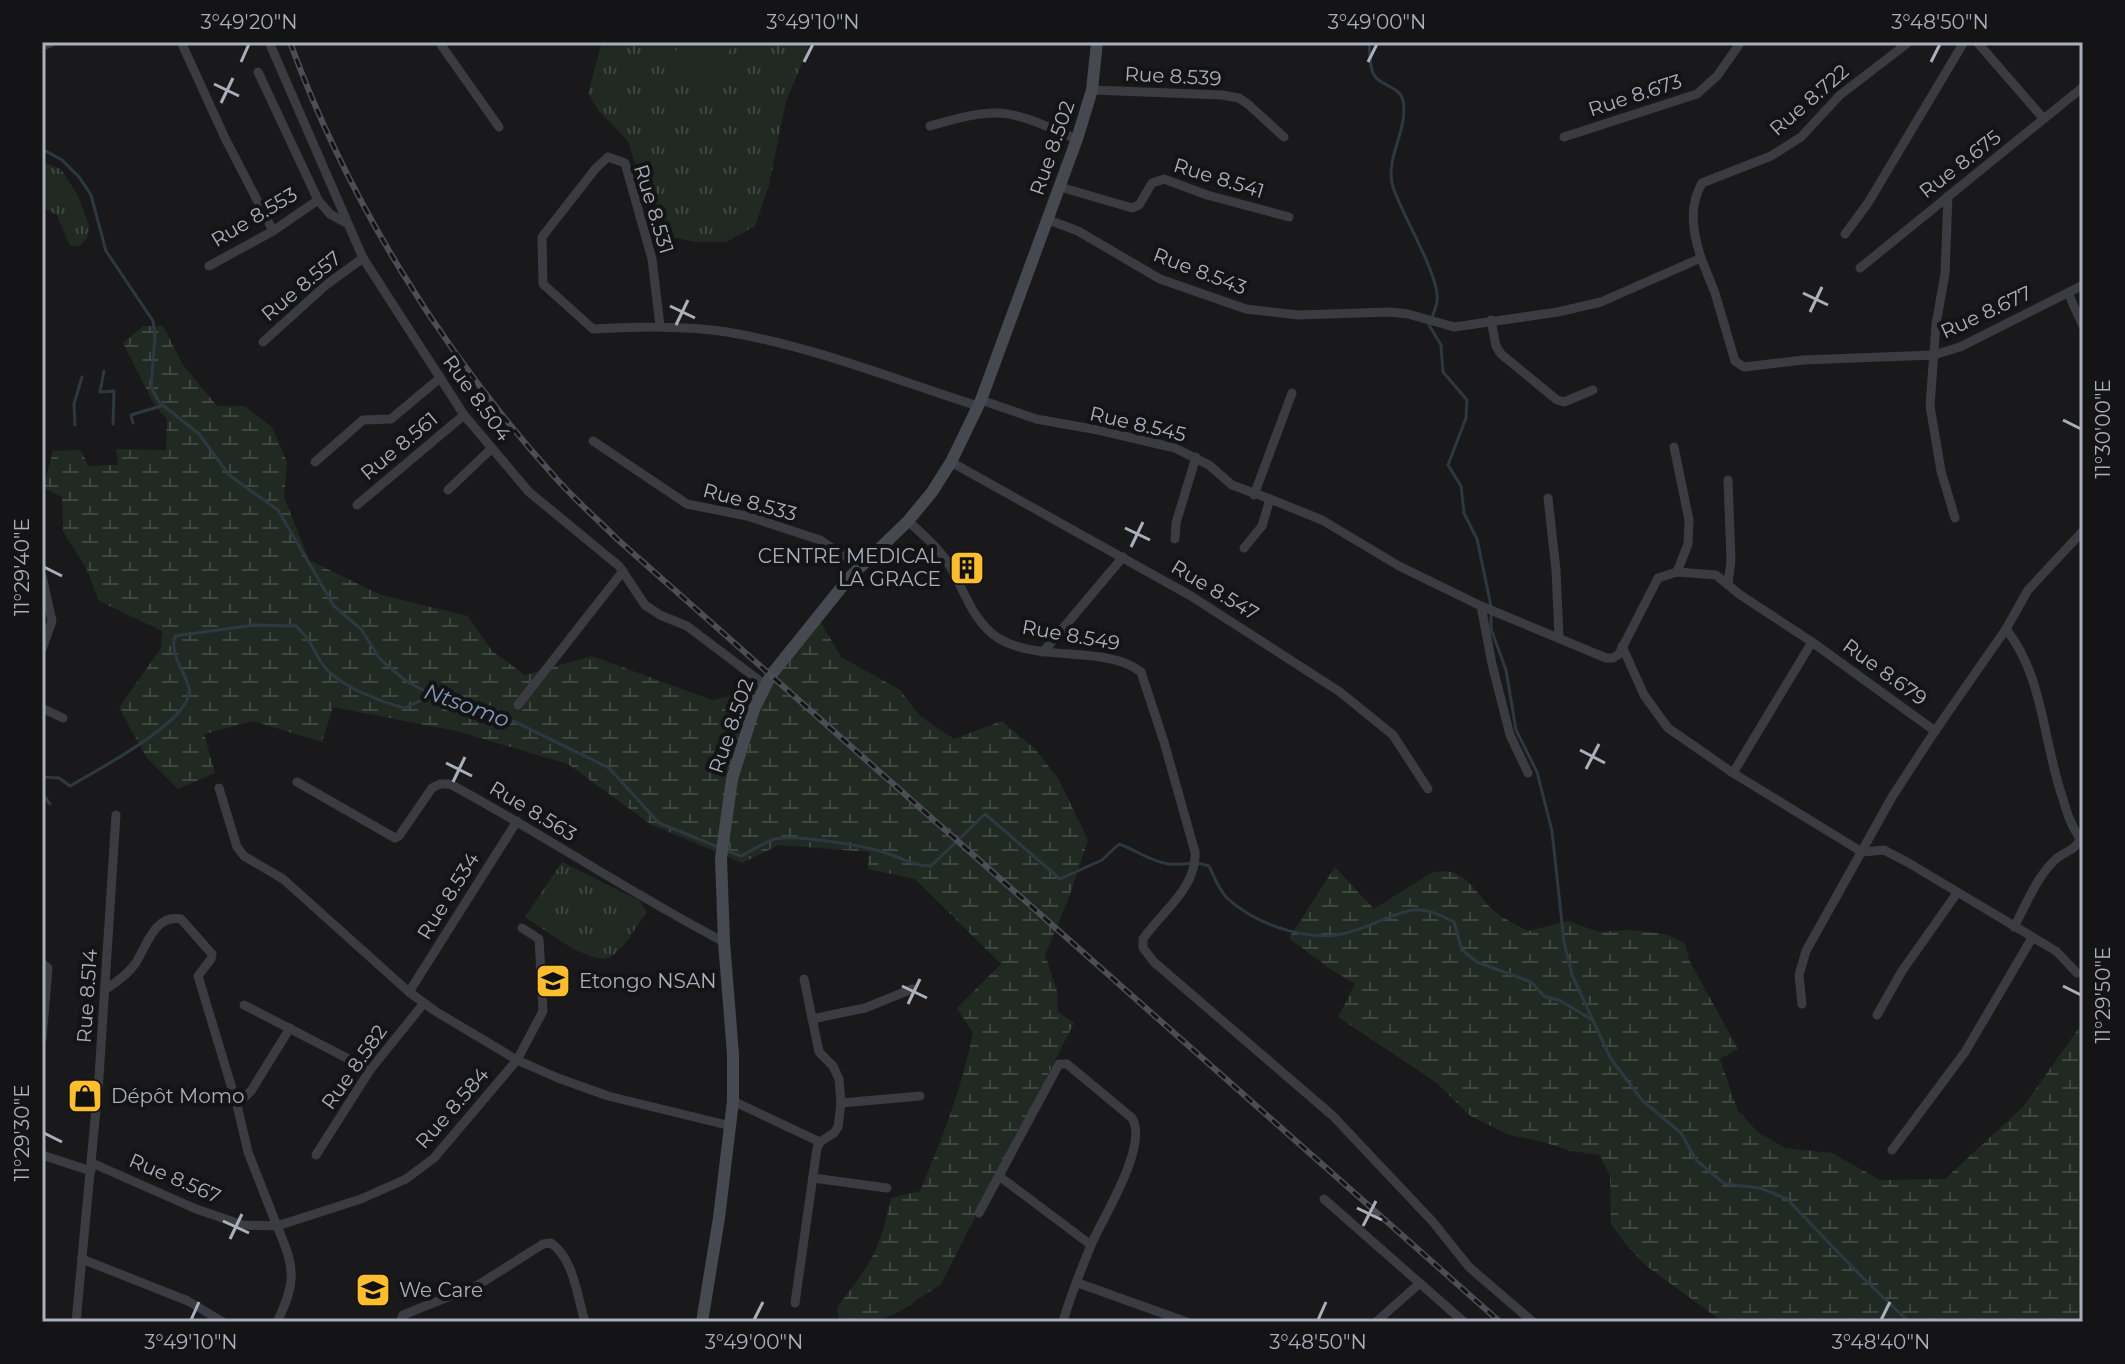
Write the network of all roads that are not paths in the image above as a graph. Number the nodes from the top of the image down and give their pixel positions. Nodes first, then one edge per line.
1 (52, 42) edge
2 (269, 42) edge
3 (439, 42) edge
4 (1097, 42) edge
5 (1741, 42) edge
6 (1909, 42) edge
7 (1964, 42) edge
8 (1981, 43) edge
9 (182, 44) dead end
10 (42, 46) edge
11 (258, 72) dead end
12 (2083, 87) edge
13 (1092, 90) junction
14 (2043, 118) junction
15 (930, 126) dead end
16 (499, 127) dead end
17 (1284, 137) dead end
18 (1564, 137) dead end
19 (1077, 139) junction
20 (1060, 187) junction
21 (1948, 196) junction
22 (318, 200) junction
23 (1289, 217) dead end
24 (1049, 220) junction
25 (348, 224) junction
26 (273, 231) junction
27 (1845, 234) dead end
28 (363, 258) junction
29 (1701, 258) junction
30 (209, 266) dead end
31 (1860, 268) dead end
32 (2083, 285) edge
33 (2068, 293) junction
34 (1491, 320) junction
35 (660, 326) junction
36 (2083, 326) edge
37 (263, 342) dead end
38 (1934, 355) junction
39 (440, 378) junction
40 (1593, 390) dead end
41 (1292, 393) dead end
42 (980, 403) junction
43 (464, 415) junction
44 (593, 441) dead end
45 (1674, 447) dead end
46 (491, 449) junction
47 (1196, 457) junction
48 (315, 462) dead end
49 (951, 462) junction
50 (1728, 480) dead end
51 (448, 490) dead end
52 (1254, 495) junction
53 (1548, 498) dead end
54 (1270, 499) junction
55 (357, 505) dead end
56 (1955, 518) dead end
57 (908, 521) junction
58 (2083, 531) edge
59 (1175, 539) dead end
60 (1244, 548) dead end
61 (1123, 557) junction
62 (860, 567) junction
63 (623, 571) junction
64 (1677, 572) junction
65 (42, 576) edge
66 (1728, 583) junction
67 (1481, 606) junction
68 (2006, 629) junction
69 (1559, 637) junction
70 (1812, 642) junction
71 (1622, 646) junction
72 (42, 649) edge
73 (1043, 652) junction
74 (765, 685) junction
75 (518, 705) dead end
76 (42, 708) edge
77 (63, 718) dead end
78 (1935, 731) junction
79 (1528, 773) dead end
80 (1733, 773) junction
81 (297, 782) dead end
82 (219, 788) dead end
83 (1428, 789) dead end
84 (116, 815) dead end
85 (517, 821) junction
86 (1862, 852) junction
87 (1957, 893) junction
88 (2014, 927) junction
89 (522, 928) dead end
90 (2032, 938) junction
91 (724, 942) junction
92 (42, 963) edge
93 (2077, 973) dead end
94 (804, 979) dead end
95 (106, 989) junction
96 (912, 989) dead end
97 (409, 992) junction
98 (424, 1003) junction
99 (1802, 1004) dead end
100 (244, 1005) dead end
101 (1877, 1015) dead end
102 (812, 1019) junction
103 (290, 1028) junction
104 (42, 1032) edge
105 (42, 1039) edge
106 (517, 1060) junction
107 (370, 1070) junction
108 (920, 1096) dead end
109 (733, 1101) junction
110 (841, 1103) junction
111 (237, 1105) junction
112 (731, 1126) junction
113 (820, 1142) junction
114 (1892, 1150) dead end
115 (42, 1155) edge
116 (316, 1155) dead end
117 (92, 1167) junction
118 (999, 1176) junction
119 (813, 1178) junction
120 (887, 1188) dead end
121 (1324, 1199) dead end
122 (979, 1213) dead end
123 (277, 1226) junction
124 (1091, 1245) junction
125 (82, 1259) junction
126 (1078, 1283) junction
127 (1420, 1283) junction
128 (795, 1303) dead end
129 (76, 1322) edge
130 (223, 1322) edge
131 (277, 1322) edge
132 (400, 1322) edge
133 (585, 1322) edge
134 (702, 1322) edge
135 (1063, 1322) edge
136 (1187, 1322) edge
137 (1376, 1322) edge
138 (1464, 1322) edge
139 (1533, 1322) edge

1 - 10 street
2 - 25 street, Rue 8.504
3 - 16 street
4 - 13 main road, Rue 8.502
5 - 18 street, Rue 8.673
6 - 29 street, Rue 8.722
7 - 27 street
8 - 14 street
9 - 26 street
11 - 22 street
12 - 14 street, Rue 8.675
13 - 17 street, Rue 8.539
13 - 19 main road, Rue 8.502
14 - 21 street, Rue 8.675
15 - 19 street
19 - 20 main road, Rue 8.502
20 - 23 street, Rue 8.541
20 - 24 main road, Rue 8.502
21 - 31 street, Rue 8.675
21 - 38 street
22 - 25 street
22 - 26 street, Rue 8.553
24 - 34 street, Rue 8.543
24 - 42 main road, Rue 8.502
25 - 28 street, Rue 8.504
26 - 30 street, Rue 8.553
28 - 37 street, Rue 8.557
28 - 39 street, Rue 8.504
29 - 34 street, Rue 8.543
29 - 38 street, Rue 8.677
32 - 33 street, Rue 8.677
33 - 36 street
33 - 38 street, Rue 8.677
34 - 40 street
35 - 35 street, Rue 8.531
35 - 42 street, Rue 8.531
38 - 56 street
39 - 43 street, Rue 8.504
39 - 48 street
41 - 52 street
42 - 47 street, Rue 8.545
42 - 49 main road, Rue 8.502
43 - 46 street, Rue 8.504
43 - 55 street, Rue 8.561
44 - 62 street, Rue 8.533
45 - 64 street
46 - 51 street
46 - 63 street, Rue 8.504
47 - 52 street, Rue 8.545
47 - 59 street
49 - 57 main road, Rue 8.502
49 - 61 street, Rue 8.547
50 - 66 street
52 - 54 street, Rue 8.545
53 - 69 street
54 - 60 street
54 - 67 street, Rue 8.545
57 - 62 main road, Rue 8.502
57 - 73 street, Rue 8.549
58 - 68 street, Rue 8.679
61 - 73 street
61 - 83 street, Rue 8.547
62 - 74 main road, Rue 8.502
63 - 74 street, Rue 8.504
63 - 75 street
64 - 66 street
64 - 71 street
65 - 72 street
66 - 70 street
67 - 69 street, Rue 8.545
67 - 79 street
68 - 78 street, Rue 8.679
68 - 88 street
69 - 71 street, Rue 8.545
70 - 78 street, Rue 8.679
70 - 80 street, Rue 8.679
71 - 80 street
73 - 139 street, Rue 8.549
74 - 91 main road, Rue 8.502
76 - 77 street
78 - 86 street
80 - 86 street
81 - 85 street, Rue 8.563
82 - 97 street
84 - 95 street, Rue 8.514
85 - 91 street, Rue 8.563
85 - 97 street, Rue 8.534
86 - 87 street
86 - 99 street
87 - 88 street
87 - 101 street
88 - 90 street
89 - 106 street, Rue 8.584
90 - 93 street
90 - 114 street
91 - 109 main road, Rue 8.502
92 - 104 street
94 - 102 street
95 - 111 street
95 - 117 street, Rue 8.514
96 - 102 street
97 - 98 street
98 - 106 street
98 - 107 street, Rue 8.582
100 - 103 street
102 - 110 street
103 - 107 street
103 - 111 street
104 - 105 street
106 - 112 street
106 - 123 street, Rue 8.584
107 - 116 street, Rue 8.582
108 - 110 street
109 - 112 main road, Rue 8.502
109 - 113 street
110 - 113 street
111 - 123 street
112 - 134 main road, Rue 8.502
113 - 119 street
115 - 117 street, Rue 8.567
117 - 123 street, Rue 8.567
117 - 125 street, Rue 8.514
118 - 122 street
118 - 124 street
118 - 124 street
119 - 120 street
119 - 128 street
121 - 127 street
123 - 131 street
124 - 126 street
125 - 129 street, Rue 8.514
125 - 130 street
126 - 135 street
126 - 136 street
127 - 137 street
127 - 138 street
132 - 133 street

